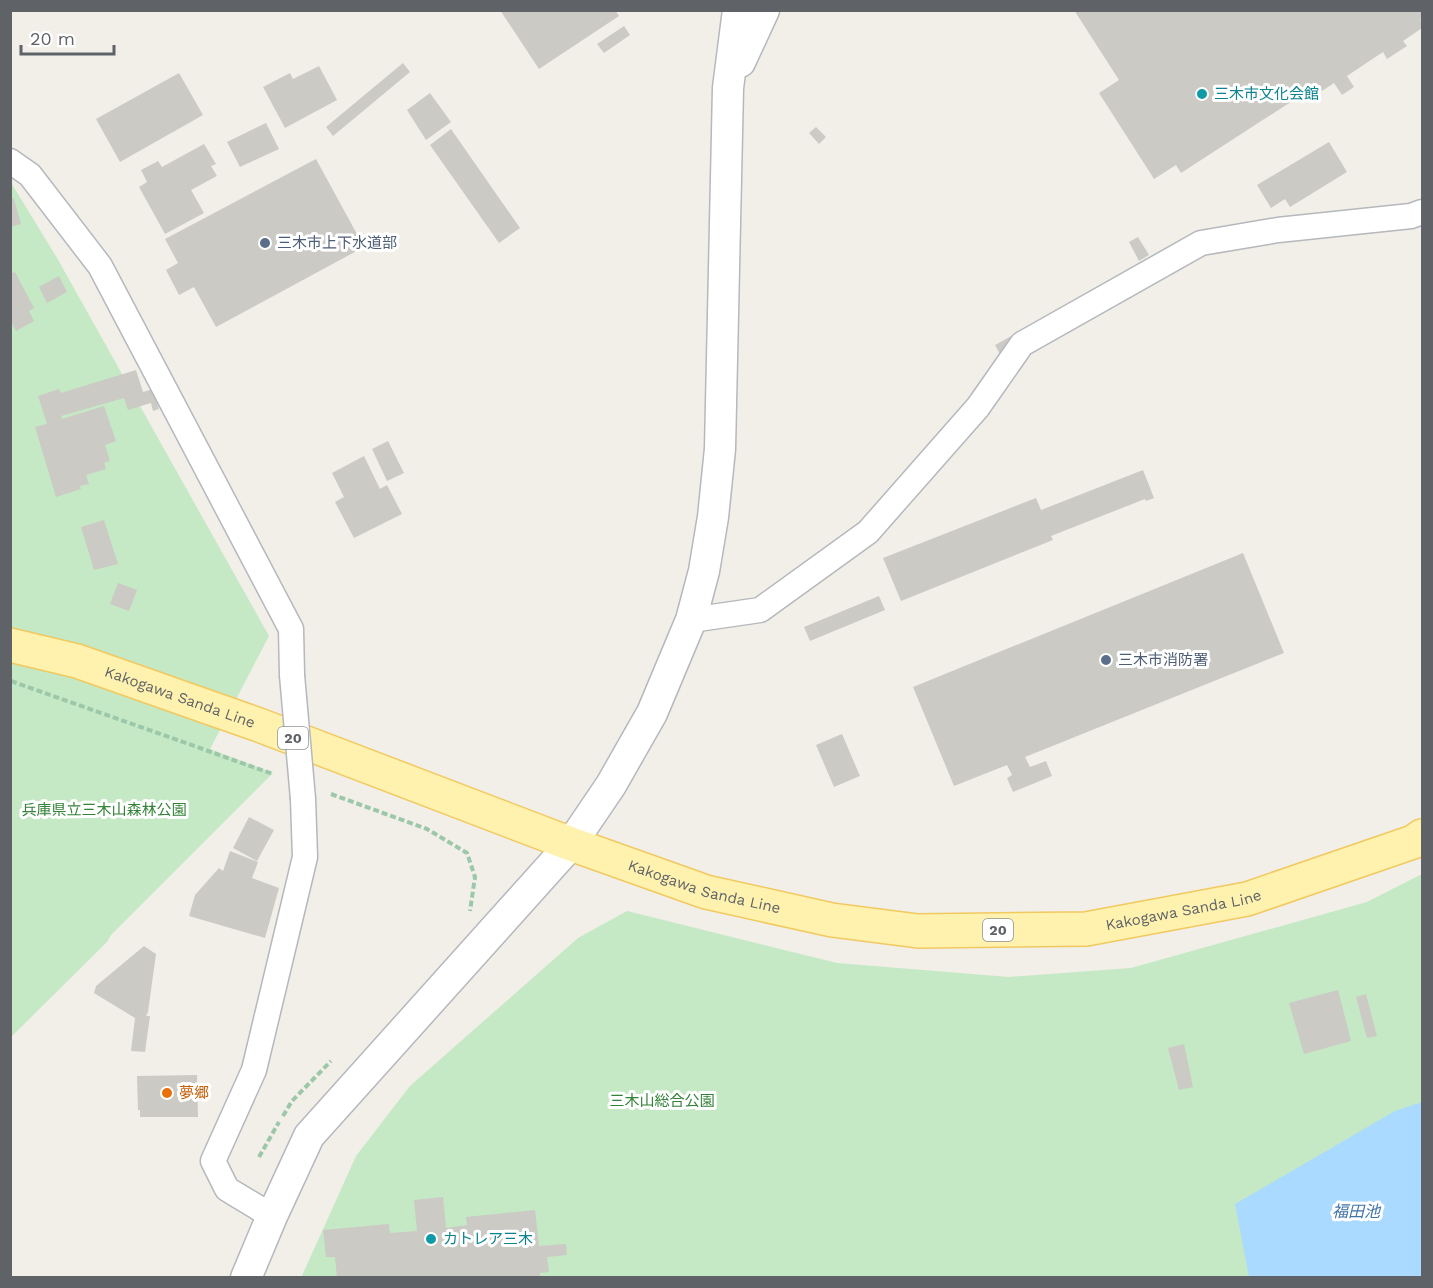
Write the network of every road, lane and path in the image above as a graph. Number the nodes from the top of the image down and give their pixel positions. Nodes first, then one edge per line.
1 (738, 10) edge
2 (764, 10) edge
3 (728, 88) junction
4 (10, 161) edge
5 (1422, 212) edge
6 (691, 620) junction
7 (10, 645) edge
8 (1422, 836) edge
9 (570, 844) junction
10 (272, 1216) junction
11 (246, 1278) edge

1 - 3 street
2 - 3 street
3 - 6 street
4 - 10 street, bridge
5 - 6 street
6 - 9 street
7 - 9 main road, Kakogawa Sanda Line / 20
8 - 9 main road, Kakogawa Sanda Line / 20
9 - 10 street
10 - 11 street

